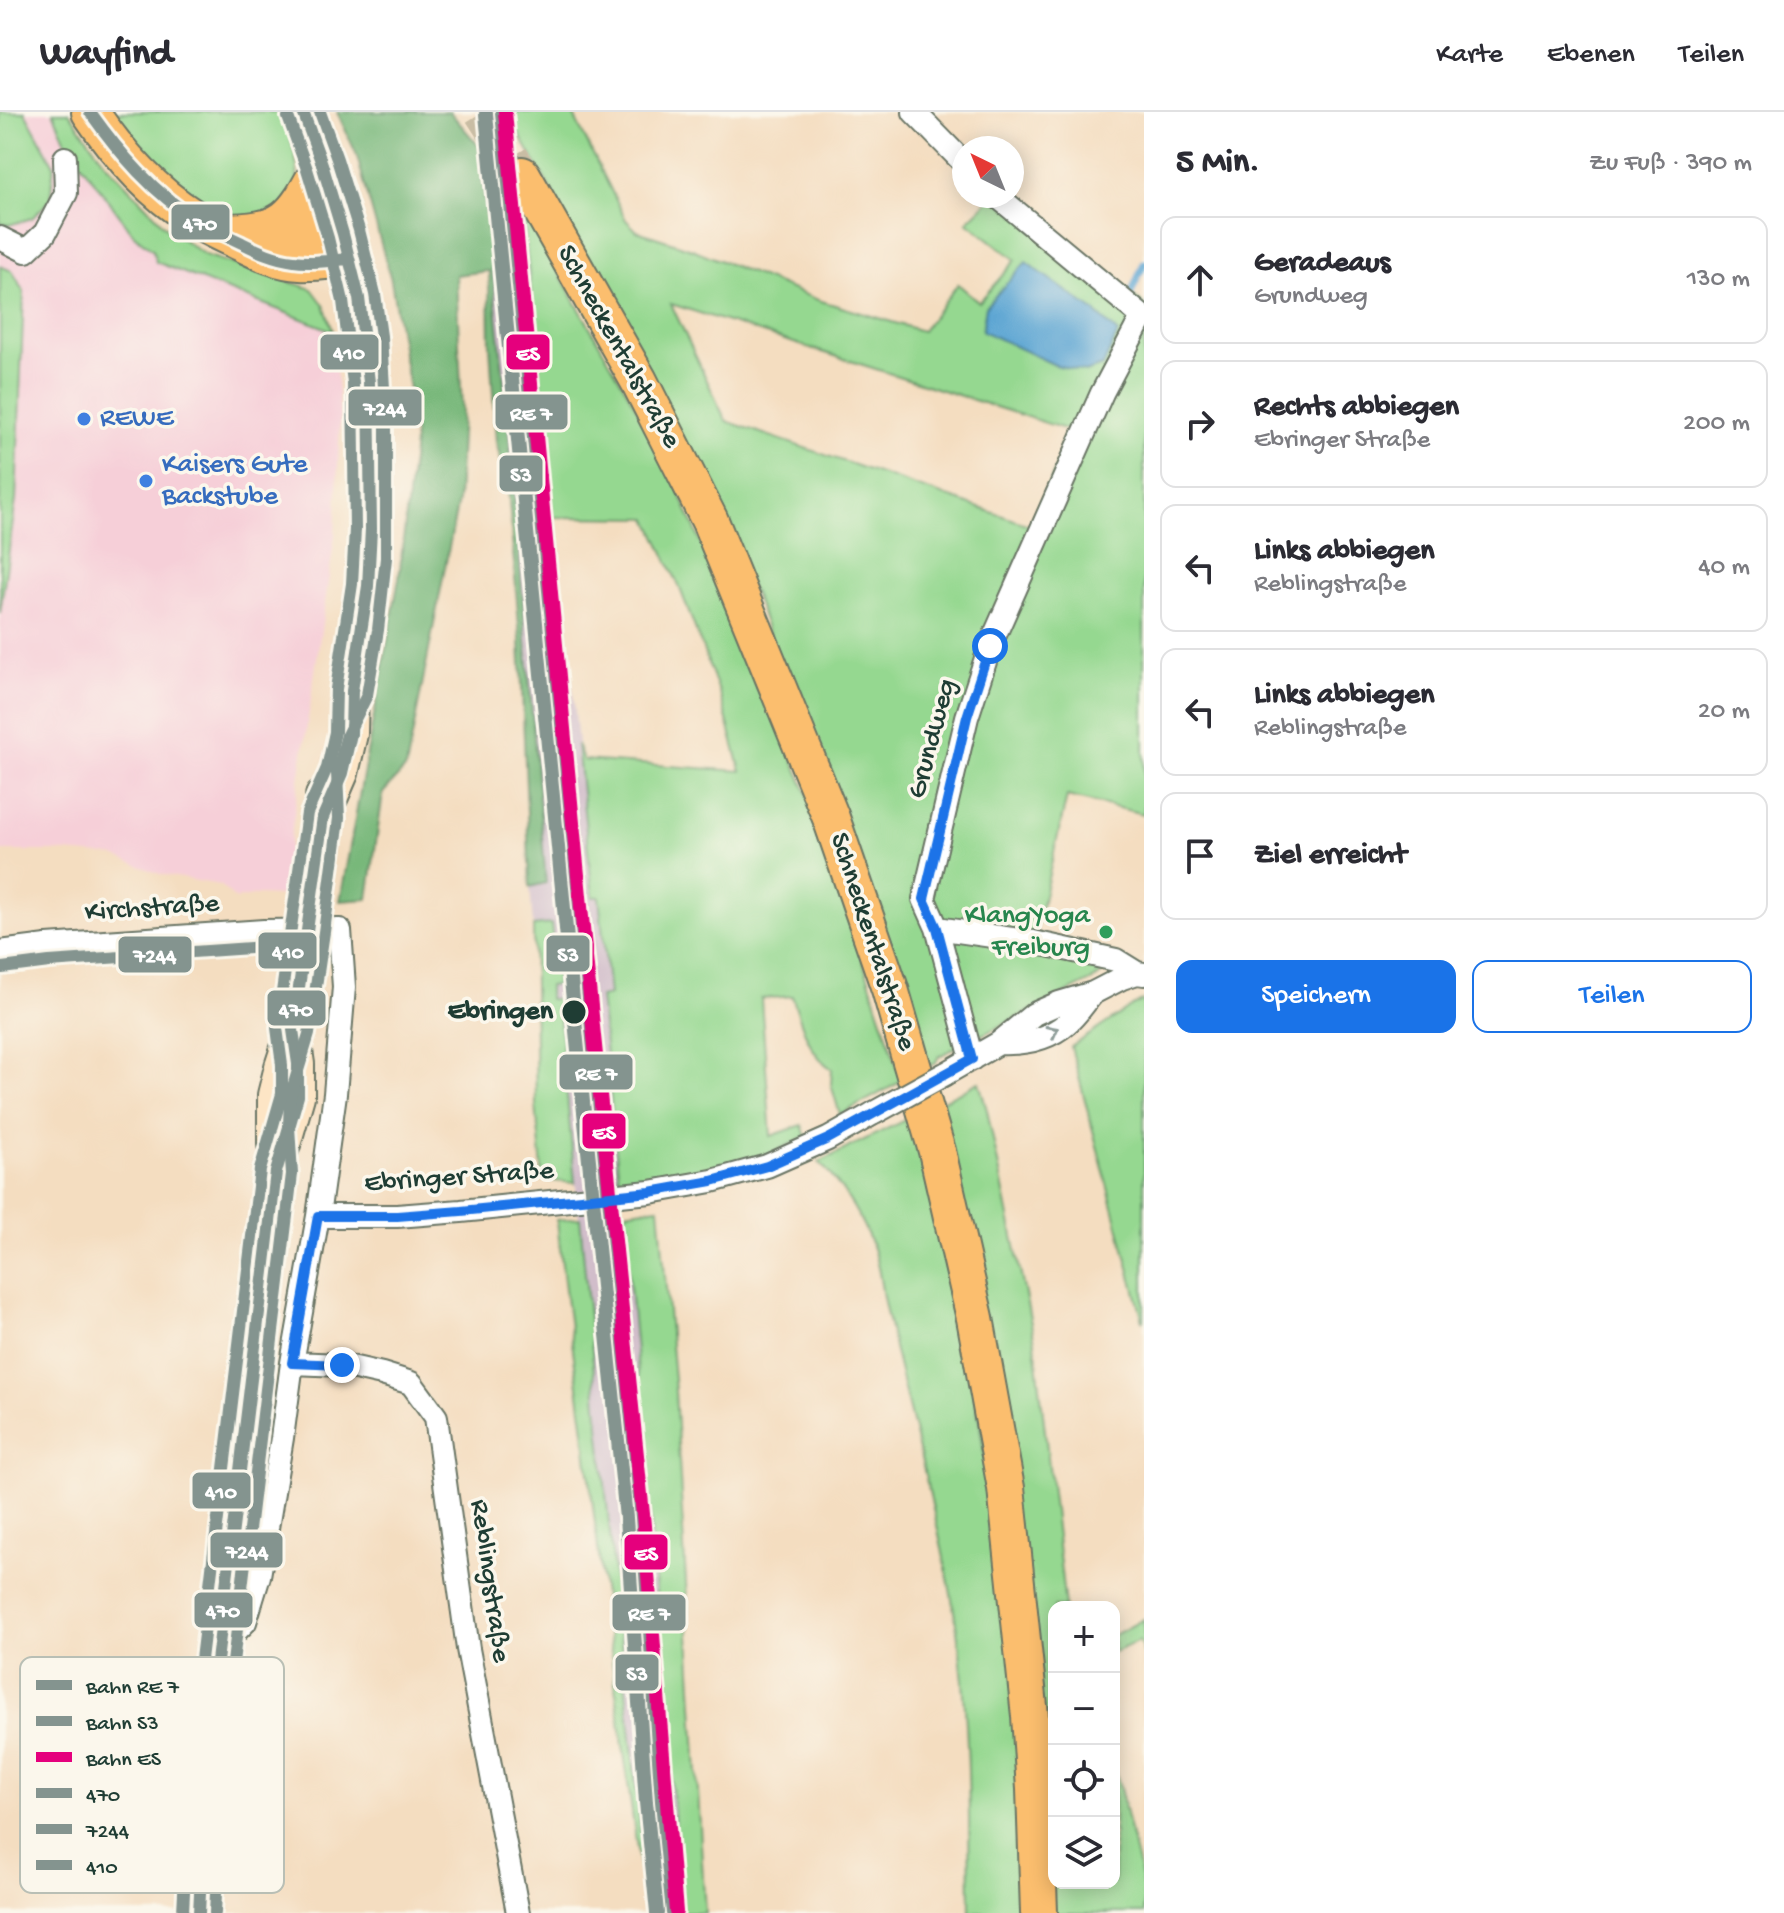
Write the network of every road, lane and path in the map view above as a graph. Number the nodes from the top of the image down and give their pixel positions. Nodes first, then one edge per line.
1 (90, 112) edge
2 (303, 112) edge
3 (914, 112) edge
4 (952, 151) edge
5 (65, 158) dead end
6 (322, 164) junction
7 (522, 175) tunnel mouth
8 (1011, 208) edge
9 (272, 227) junction
10 (219, 232) junction
11 (0, 238) edge
12 (346, 246) junction
13 (1143, 317) edge
14 (937, 928) junction
15 (308, 930) junction
16 (0, 952) edge
17 (1140, 974) edge
18 (972, 1059) junction
19 (318, 1216) junction
20 (292, 1363) junction
21 (218, 1644) junction
22 (217, 1657) edge
23 (200, 1893) edge
24 (199, 1913) edge
25 (518, 1913) edge
26 (1039, 1913) edge

1 - 10 main road
2 - 6 main road
3 - 4 street
5 - 11 street
6 - 9 main road
6 - 12 main road
7 - 26 main road, Schneckentalstraße
8 - 13 street
9 - 10 main road
9 - 12 main road
10 - 12 main road
12 - 15 main road
13 - 14 street, Grundweg
14 - 17 street
14 - 18 street, Grundweg
15 - 16 street, Kirchstraße
15 - 19 street, Ebringer Straße
15 - 21 main road
17 - 18 street, Ebringer Straße
18 - 19 street, Ebringer Straße, bridge
19 - 20 street
20 - 21 street
20 - 25 street, Reblingstraße
21 - 22 main road
23 - 24 main road

